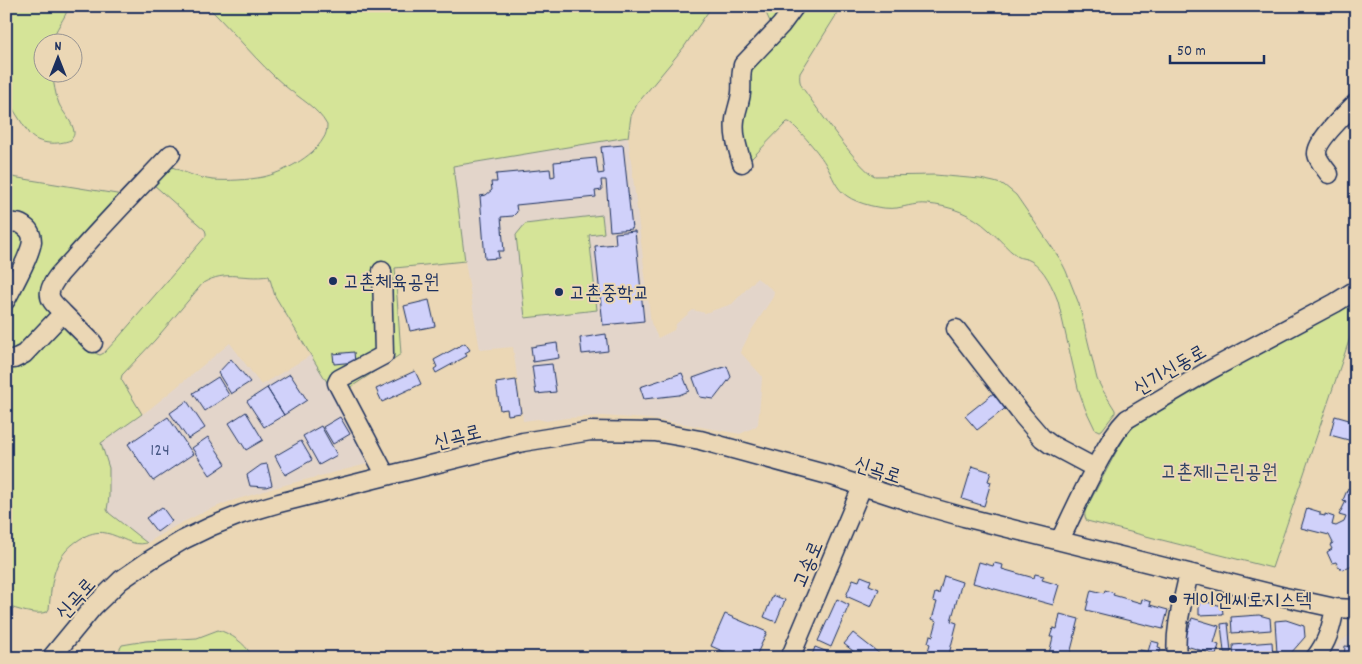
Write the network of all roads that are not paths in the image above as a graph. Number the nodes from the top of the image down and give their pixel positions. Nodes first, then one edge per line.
1 (794, 6) edge
2 (1356, 103) edge
3 (171, 154) dead end
4 (742, 163) dead end
5 (1329, 174) dead end
6 (6, 224) edge
7 (382, 271) dead end
8 (1356, 290) edge
9 (6, 300) edge
10 (63, 313) junction
11 (956, 329) dead end
12 (93, 343) dead end
13 (6, 359) edge
14 (1095, 468) junction
15 (386, 476) junction
16 (862, 487) junction
17 (1060, 540) junction
18 (1189, 573) junction
19 (1335, 608) junction
20 (1356, 609) edge
21 (51, 658) edge
22 (790, 658) edge
23 (1176, 658) edge
24 (1315, 658) edge

1 - 4 street
2 - 5 street
3 - 10 street
6 - 9 street
7 - 15 street
8 - 14 street, 신기신동로
10 - 12 street
10 - 13 street
11 - 14 street
14 - 17 street, 신기신동로
15 - 16 street, 신곡로
15 - 21 street, 신곡로
16 - 17 street, 신곡로
16 - 22 street, 고송로
17 - 18 street, 신곡로
18 - 19 street, 신곡로
18 - 23 street
19 - 20 street, 신곡로
19 - 24 street

